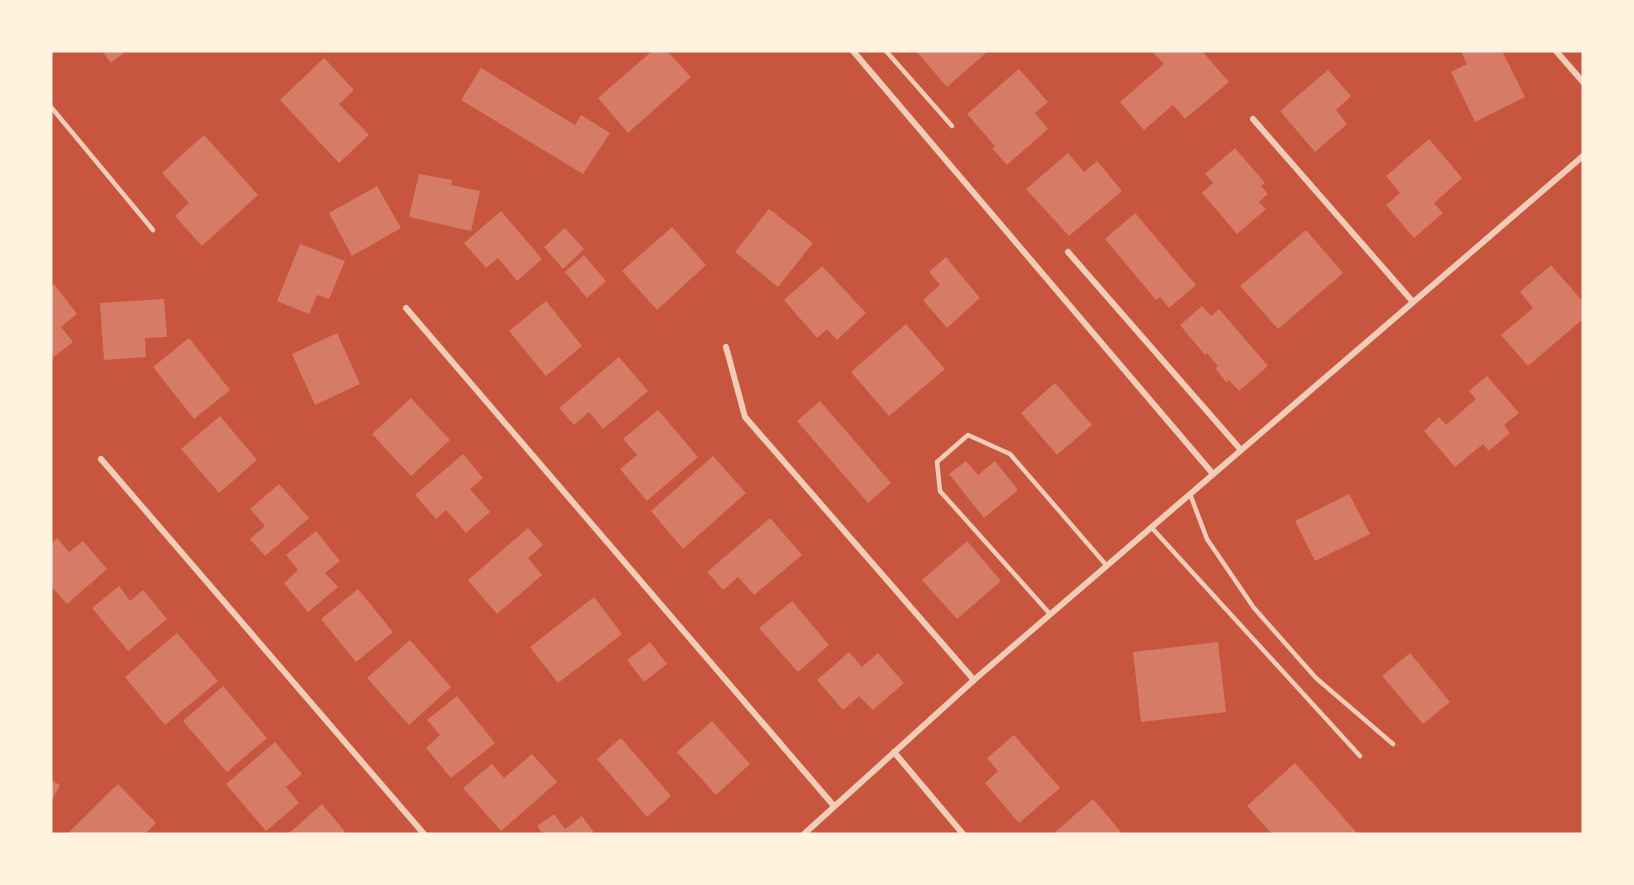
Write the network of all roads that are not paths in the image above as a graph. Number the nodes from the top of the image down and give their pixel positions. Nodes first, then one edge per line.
1 (853, 51) edge
2 (886, 51) edge
3 (1556, 51) edge
4 (1583, 82) edge
5 (51, 107) edge
6 (1253, 119) dead end
7 (952, 126) dead end
8 (1583, 156) edge
9 (153, 230) dead end
10 (1068, 252) dead end
11 (1413, 302) junction
12 (406, 308) dead end
13 (726, 347) dead end
14 (1241, 450) junction
15 (101, 459) dead end
16 (1213, 474) junction
17 (1190, 494) junction
18 (1151, 527) junction
19 (1107, 566) junction
20 (1050, 614) junction
21 (974, 680) junction
22 (1393, 744) dead end
23 (894, 752) junction
24 (1360, 756) dead end
25 (834, 806) junction
26 (424, 834) edge
27 (804, 834) edge
28 (963, 834) edge

1 - 16 street
2 - 7 lane
3 - 4 street
5 - 9 lane
6 - 11 street
8 - 11 street
10 - 14 street
11 - 14 street
12 - 25 street
13 - 21 street
14 - 16 street
15 - 26 street
16 - 17 street
17 - 18 street
17 - 22 lane
18 - 19 street
18 - 24 lane
19 - 20 street
19 - 20 lane
20 - 21 street
21 - 23 street
23 - 25 street
23 - 28 street
25 - 27 street

